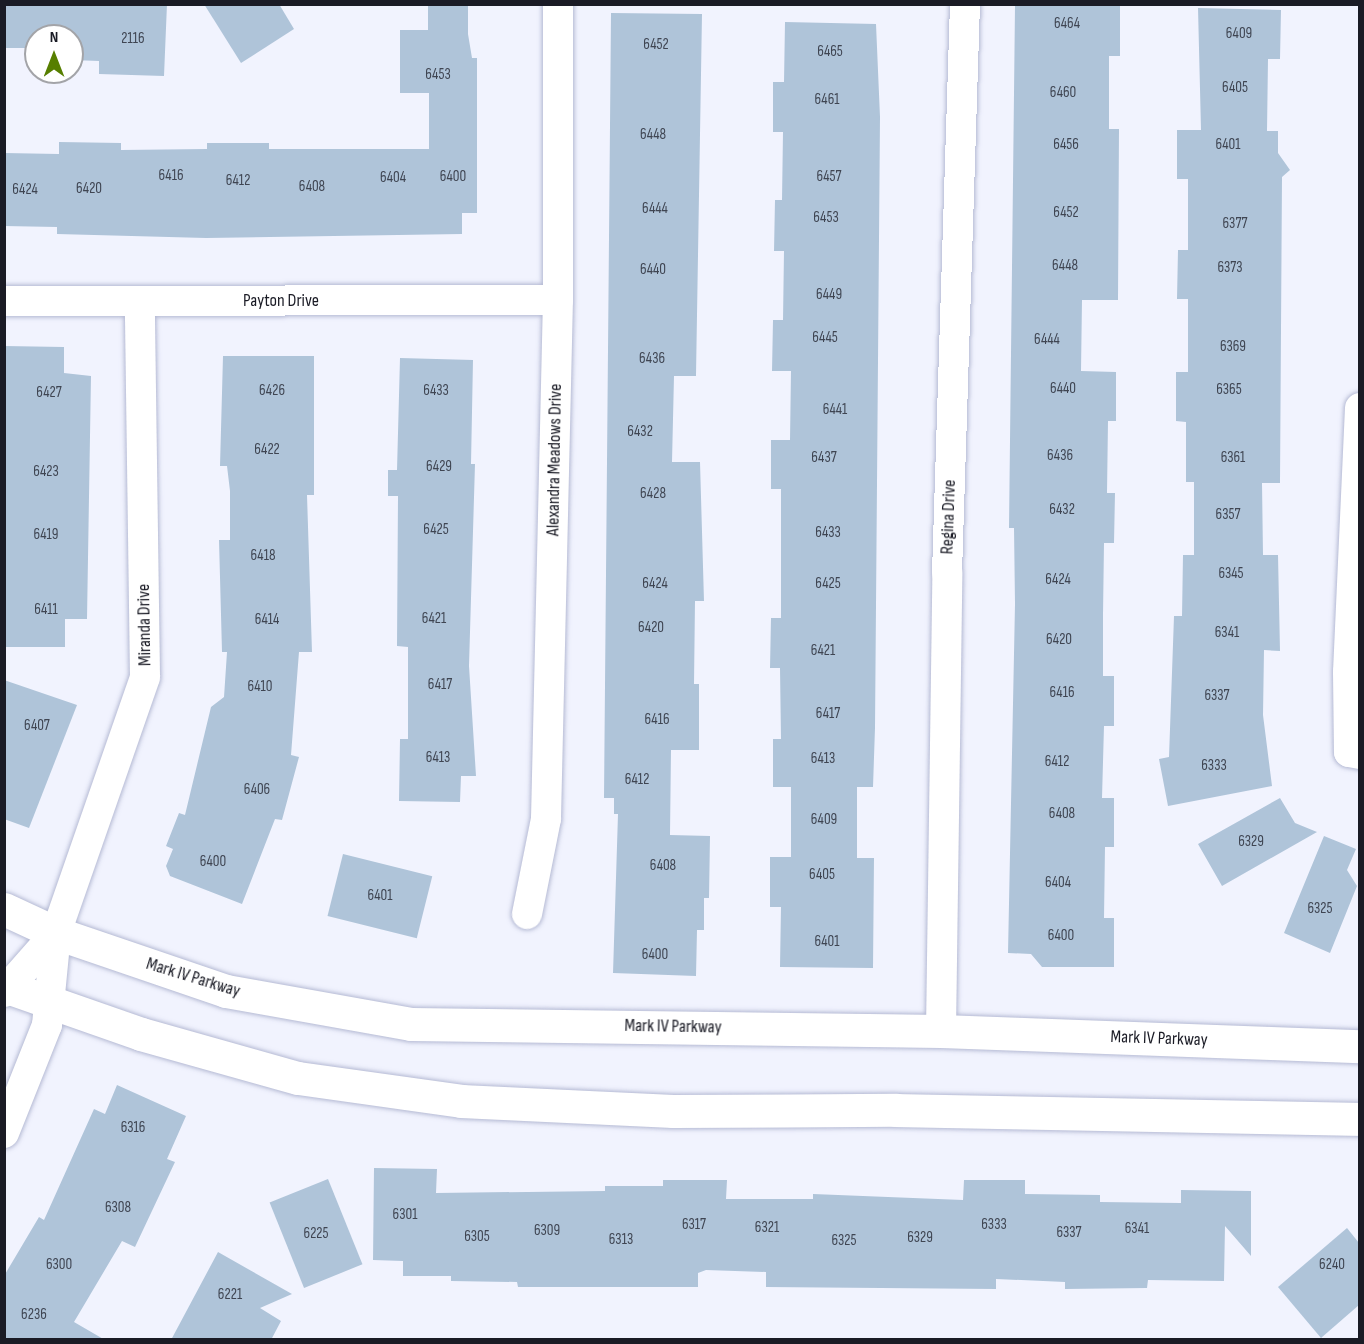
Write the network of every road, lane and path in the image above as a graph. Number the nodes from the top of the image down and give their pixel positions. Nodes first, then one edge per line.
1 (558, 4) edge
2 (964, 4) edge
3 (558, 300) junction
4 (4, 302) edge
5 (140, 302) junction
6 (1359, 408) edge
7 (1359, 754) edge
8 (4, 909) edge
9 (527, 914) dead end
10 (56, 933) junction
11 (5, 989) edge
12 (49, 1005) junction
13 (941, 1031) junction
14 (1359, 1046) edge
15 (1359, 1119) edge
16 (4, 1133) edge

1 - 3 street, Alexandra Meadows Drive
2 - 13 street, Regina Drive
3 - 5 street, Payton Drive
3 - 9 street, Alexandra Meadows Drive
4 - 5 street, Payton Drive
5 - 10 street, Miranda Drive
6 - 7 street
8 - 10 main road, Mark IV Parkway
10 - 11 street, Miranda Drive
10 - 12 street, Miranda Drive
10 - 13 main road, Mark IV Parkway
11 - 12 main road
12 - 15 main road
12 - 16 street, Miranda Drive
13 - 14 main road, Mark IV Parkway

